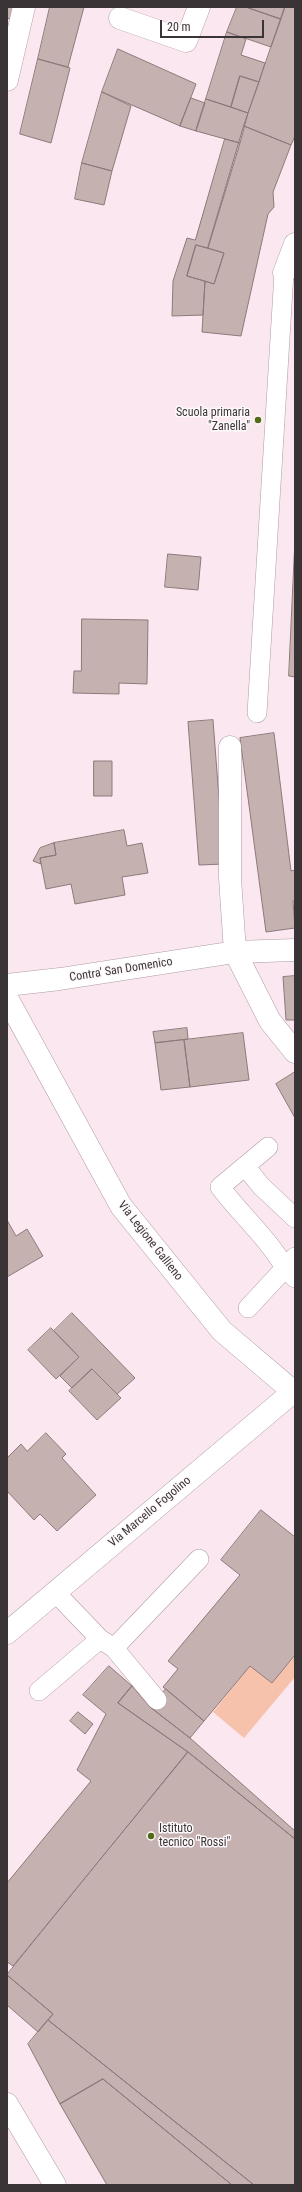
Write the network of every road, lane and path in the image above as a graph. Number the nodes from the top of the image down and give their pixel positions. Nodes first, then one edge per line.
1 (24, 7) edge
2 (199, 7) edge
3 (120, 18) dead end
4 (7, 80) edge
5 (295, 244) edge
6 (284, 273) joint
7 (257, 713) dead end
8 (230, 747) dead end
9 (295, 950) edge
10 (235, 952) junction
11 (7, 985) edge
12 (7, 998) edge
13 (295, 1052) edge
14 (268, 1147) dead end
15 (245, 1166) junction
16 (295, 1218) edge
17 (292, 1268) edge
18 (248, 1308) dead end
19 (294, 1392) edge
20 (199, 1559) dead end
21 (55, 1592) junction
22 (7, 1633) edge
23 (107, 1643) junction
24 (39, 1691) dead end
25 (157, 1700) dead end
26 (7, 2104) edge
27 (55, 2185) edge

1 - 4 street
2 - 3 street
5 - 6 street
6 - 7 lane
8 - 10 street
9 - 10 street, Contra' San Domenico
10 - 11 street, Contra' San Domenico
10 - 13 street
12 - 19 street, Via Legione Gallieno
14 - 15 lane
15 - 16 lane
15 - 17 lane
17 - 18 lane
19 - 21 street, Via Marcello Fogolino
20 - 23 lane
21 - 22 street, Via Marcello Fogolino
21 - 23 lane
23 - 24 lane
23 - 25 lane
26 - 27 street

